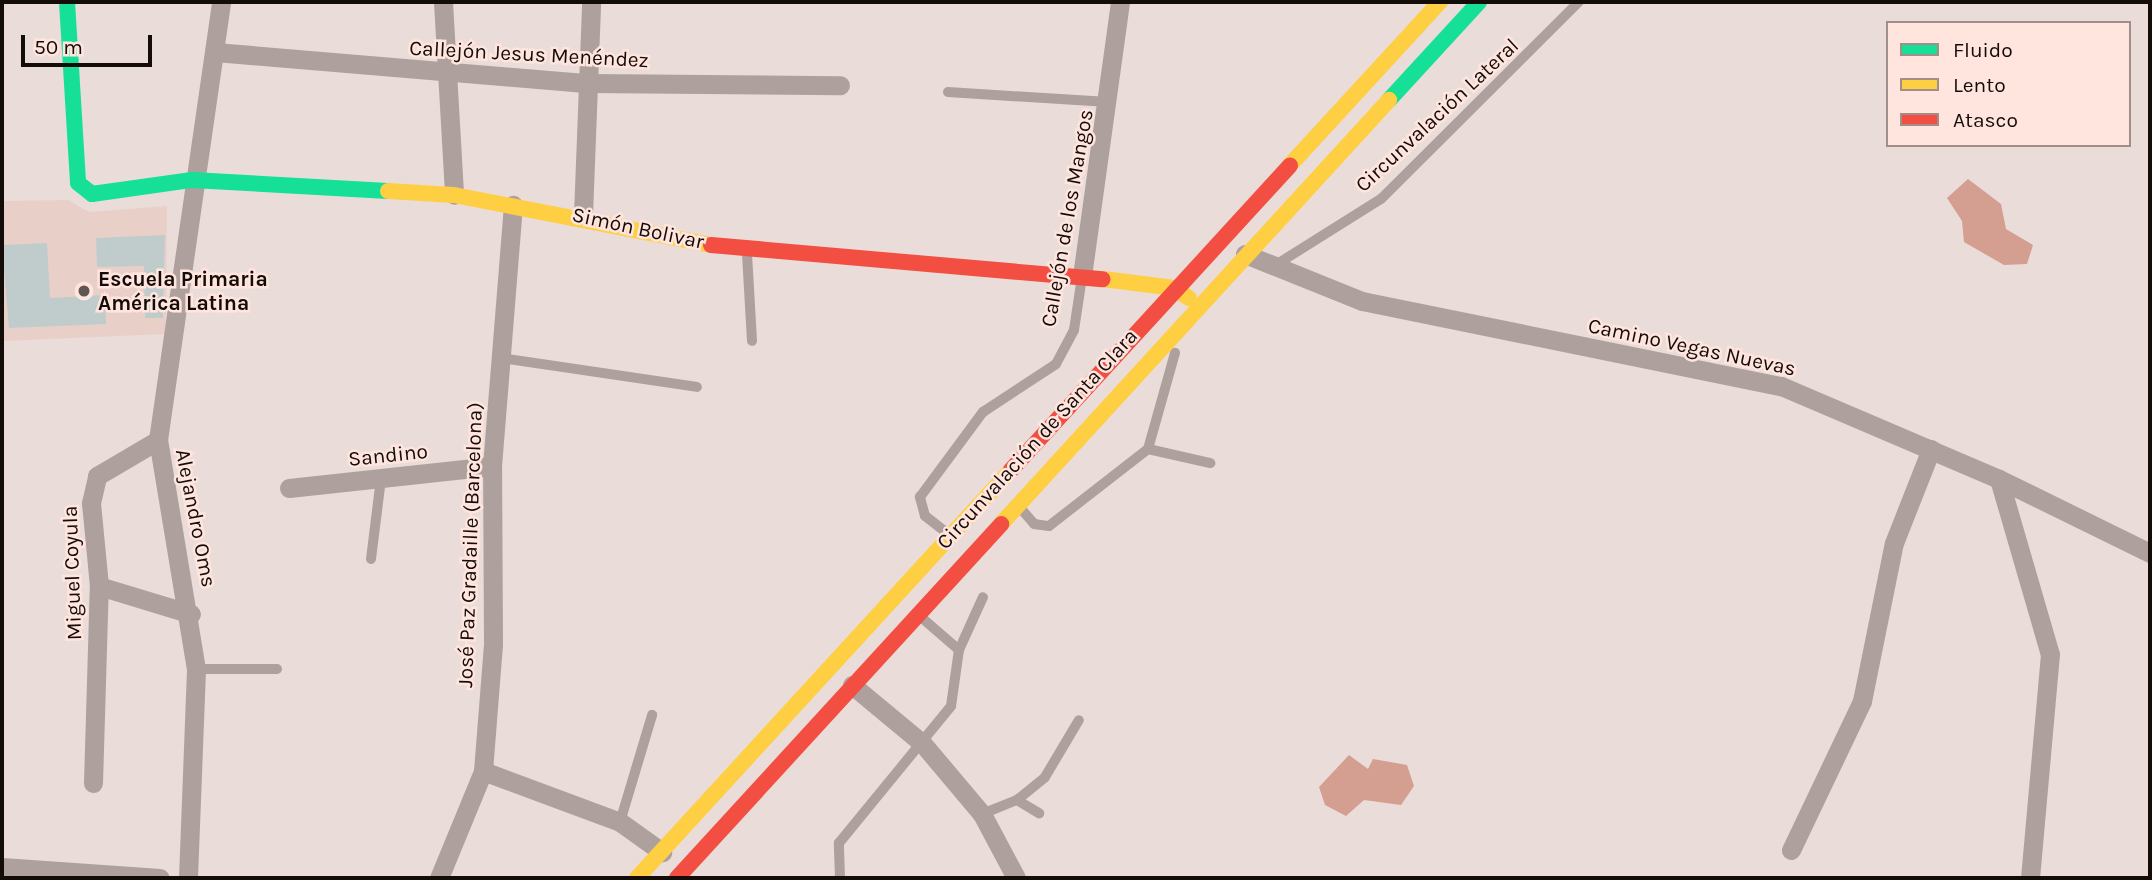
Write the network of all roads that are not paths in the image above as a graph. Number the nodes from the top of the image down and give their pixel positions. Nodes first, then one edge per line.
1 (67, 2) edge
2 (221, 2) edge
3 (443, 2) edge
4 (591, 2) edge
5 (1120, 2) edge
6 (1440, 2) edge
7 (1479, 2) edge
8 (1579, 2) edge
9 (215, 52) junction
10 (447, 74) junction
11 (588, 83) junction
12 (840, 85) dead end
13 (948, 92) dead end
14 (1110, 102) junction
15 (192, 180) junction
16 (454, 195) junction
17 (513, 205) junction
18 (583, 215) junction
19 (747, 252) junction
20 (1245, 254) junction
21 (1274, 266) junction
22 (1082, 276) junction
23 (1174, 288) junction
24 (1199, 305) junction
25 (1184, 322) junction
26 (752, 341) dead end
27 (501, 358) junction
28 (696, 387) dead end
29 (158, 440) junction
30 (1148, 449) junction
31 (1931, 449) junction
32 (1210, 463) dead end
33 (492, 466) junction
34 (381, 479) junction
35 (1999, 479) junction
36 (289, 488) dead end
37 (1017, 505) junction
38 (950, 535) junction
39 (2150, 553) edge
40 (371, 559) dead end
41 (99, 586) junction
42 (983, 597) dead end
43 (191, 614) junction
44 (917, 614) junction
45 (959, 650) junction
46 (196, 668) junction
47 (277, 669) dead end
48 (852, 685) junction
49 (652, 715) dead end
50 (1079, 720) dead end
51 (923, 744) junction
52 (483, 771) junction
53 (93, 783) dead end
54 (1017, 800) junction
55 (1039, 813) dead end
56 (982, 814) junction
57 (620, 822) junction
58 (1791, 850) dead end
59 (662, 852) junction
60 (2, 867) edge
61 (68, 874) edge
62 (160, 878) edge
63 (188, 878) edge
64 (439, 878) edge
65 (638, 878) edge
66 (677, 878) edge
67 (840, 878) edge
68 (1016, 878) edge
69 (2030, 878) edge

1 - 15 main road, Simón Bolivar
2 - 9 street, Alejandro Oms
3 - 10 street
4 - 11 street
5 - 14 street, Callejón de los Mangos
6 - 23 main road, Circunvalación de Santa Clara
7 - 20 main road, Circunvalación de Santa Clara
8 - 21 lane, Circunvalación Lateral
9 - 10 street, Callejón Jesus Menéndez
9 - 15 street, Alejandro Oms
10 - 11 street, Callejón Jesus Menéndez
10 - 16 street
11 - 12 street, Callejón Jesus Menéndez
11 - 18 street
13 - 14 lane
14 - 22 street, Callejón de los Mangos
15 - 16 main road, Simón Bolivar
15 - 29 street, Alejandro Oms
16 - 17 main road, Simón Bolivar
17 - 18 main road, Simón Bolivar
17 - 27 street, José Paz Gradaille (Barcelona)
18 - 19 main road, Simón Bolivar
19 - 22 main road, Simón Bolivar
19 - 26 lane
20 - 21 street, Camino Vegas Nuevas
20 - 24 main road, Circunvalación de Santa Clara
21 - 31 street, Camino Vegas Nuevas
22 - 23 main road, Simón Bolivar
22 - 38 lane, Callejón de los Mangos
23 - 24 main road, Simón Bolivar
23 - 38 main road, Circunvalación de Santa Clara
24 - 25 main road, Circunvalación de Santa Clara
25 - 30 lane
25 - 37 main road, Circunvalación de Santa Clara
27 - 28 lane
27 - 33 street, José Paz Gradaille (Barcelona)
29 - 41 street, Miguel Coyula
29 - 43 street, Alejandro Oms
30 - 32 lane
30 - 37 lane
31 - 35 street, Camino Vegas Nuevas
31 - 58 street
33 - 34 street, Sandino
33 - 52 street, José Paz Gradaille (Barcelona)
34 - 36 street, Sandino
34 - 40 lane
35 - 39 street, Camino Vegas Nuevas
35 - 69 street
37 - 44 main road, Circunvalación de Santa Clara
38 - 59 main road, Circunvalación de Santa Clara
41 - 43 street
41 - 53 street, Miguel Coyula
42 - 45 lane
43 - 46 street, Alejandro Oms
44 - 45 lane
44 - 48 main road, Circunvalación de Santa Clara
45 - 51 lane
46 - 47 lane
46 - 63 street, Alejandro Oms
48 - 51 street
48 - 66 main road, Circunvalación de Santa Clara
49 - 57 lane
50 - 54 lane
51 - 56 street
51 - 67 lane
52 - 57 street
52 - 64 street, José Paz Gradaille (Barcelona)
54 - 55 lane
54 - 56 lane
56 - 68 street
57 - 59 street
59 - 65 main road, Circunvalación de Santa Clara
60 - 61 street
61 - 62 street

